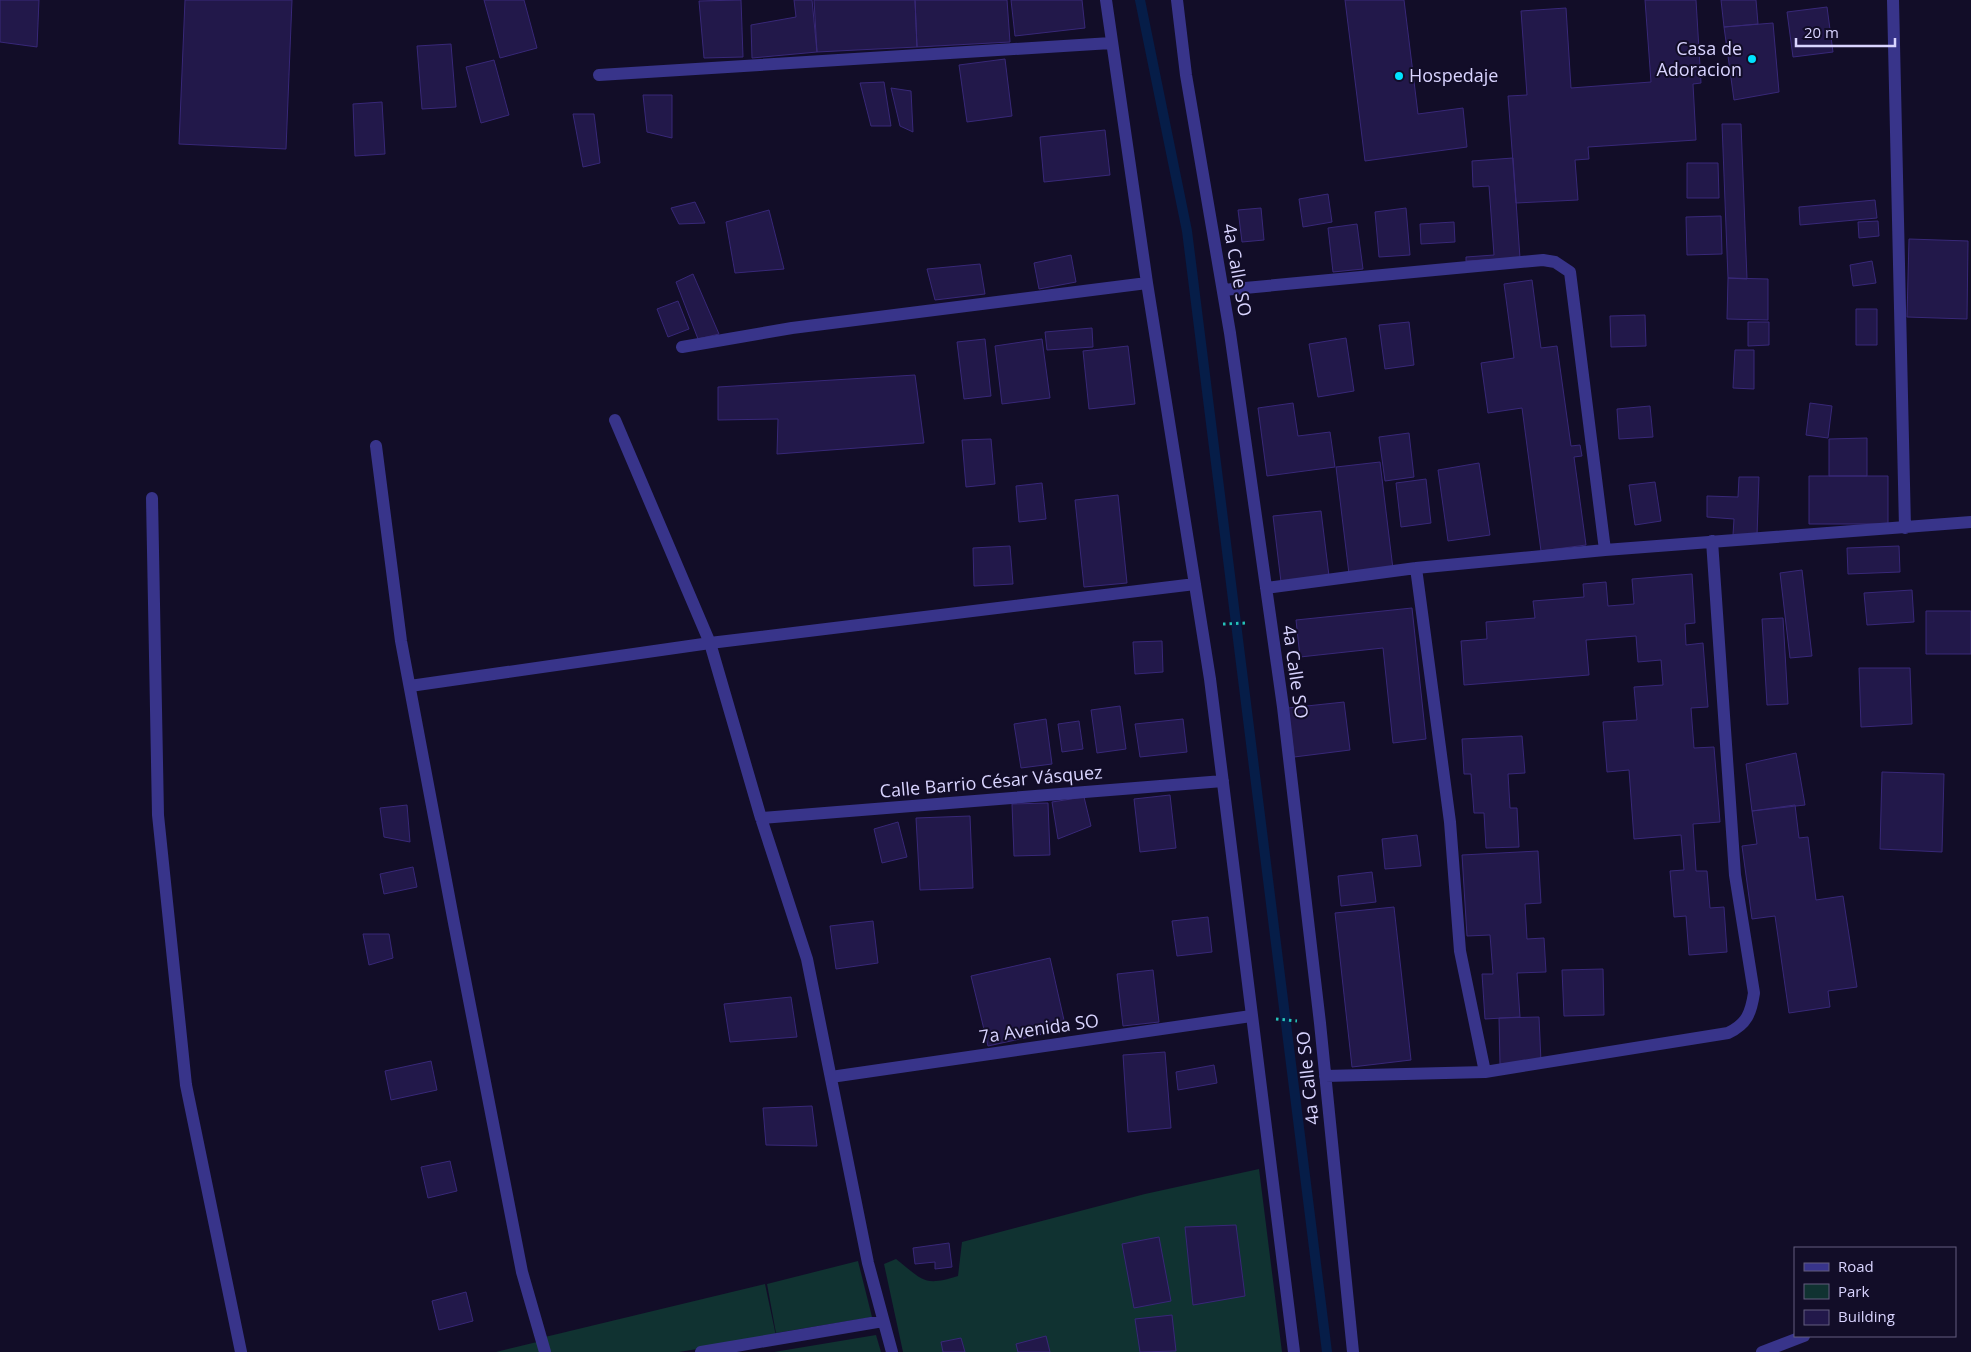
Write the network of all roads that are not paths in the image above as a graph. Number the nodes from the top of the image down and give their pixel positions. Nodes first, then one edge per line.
1 (1106, 0) edge
2 (1177, 0) edge
3 (1893, 0) edge
4 (1111, 43) junction
5 (599, 75) dead end
6 (1147, 283) junction
7 (1223, 290) junction
8 (682, 347) dead end
9 (615, 420) dead end
10 (376, 446) dead end
11 (152, 498) dead end
12 (1971, 522) edge
13 (1905, 528) junction
14 (1712, 541) junction
15 (1606, 550) junction
16 (1416, 568) junction
17 (1194, 584) junction
18 (1266, 588) junction
19 (710, 642) junction
20 (410, 686) junction
21 (1223, 781) junction
22 (761, 818) junction
23 (1251, 1016) junction
24 (1485, 1072) junction
25 (1325, 1076) junction
26 (831, 1077) junction
27 (883, 1321) junction
28 (1801, 1337) edge
29 (241, 1352) edge
30 (545, 1352) edge
31 (701, 1352) edge
32 (892, 1352) edge
33 (1294, 1352) edge
34 (1353, 1352) edge
35 (1762, 1352) edge

1 - 4 street
2 - 7 street, 4a Calle SO
3 - 13 street
4 - 5 street
4 - 6 street
6 - 8 street
6 - 17 street
7 - 15 street
7 - 18 street, 4a Calle SO
9 - 19 street
10 - 20 street
11 - 29 street
12 - 13 street
13 - 14 street
14 - 15 street
14 - 24 street
15 - 16 street
16 - 18 street
16 - 24 street
17 - 19 street
17 - 21 street
18 - 25 street, 4a Calle SO
19 - 20 street
19 - 22 street
20 - 30 street
21 - 22 street, Calle Barrio César Vásquez
21 - 23 street
22 - 26 street
23 - 26 street, 7a Avenida SO
23 - 33 street
24 - 25 street
25 - 34 street, 4a Calle SO
26 - 27 street
27 - 31 street
27 - 32 street
28 - 35 street

